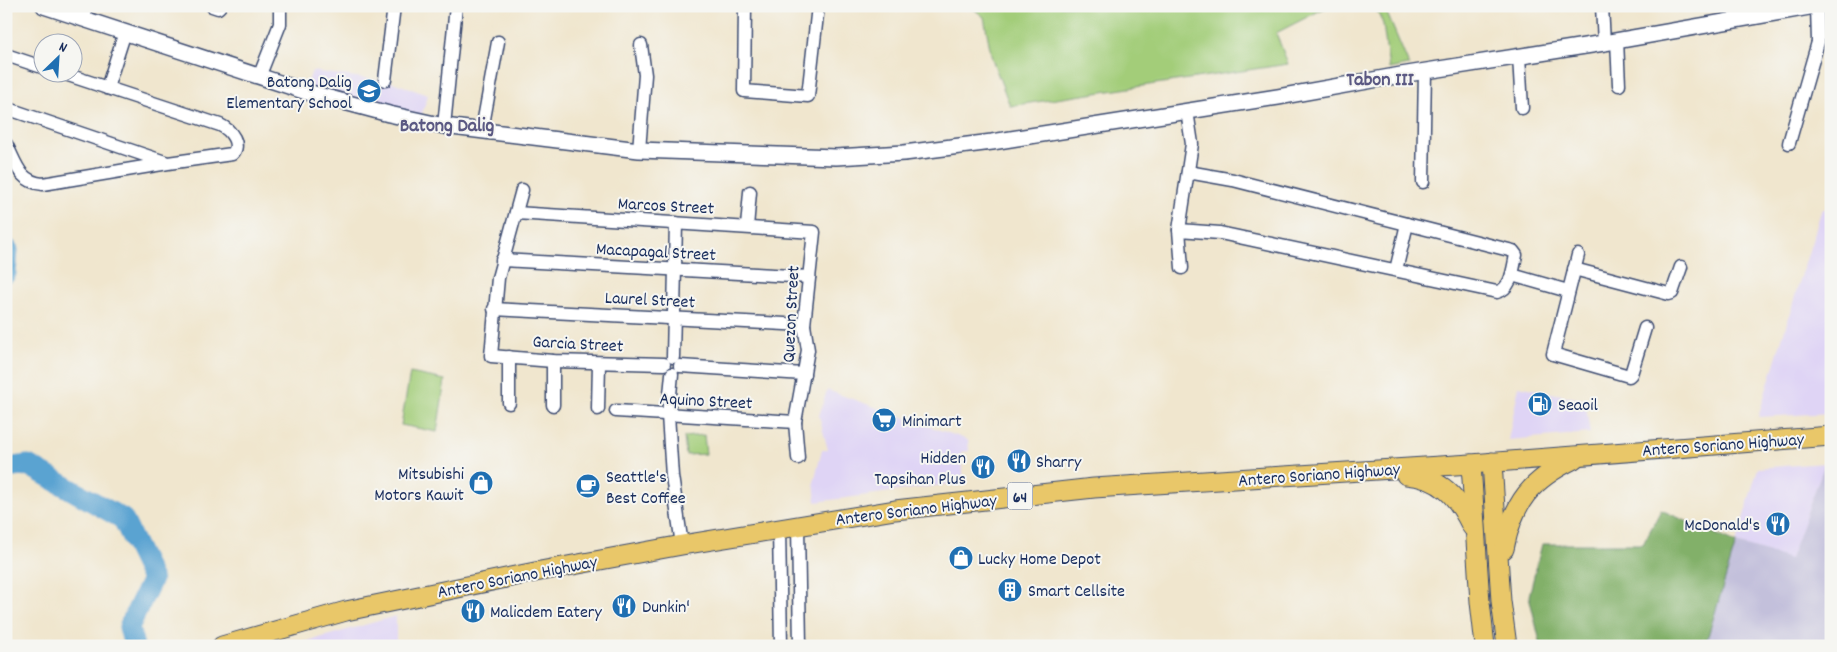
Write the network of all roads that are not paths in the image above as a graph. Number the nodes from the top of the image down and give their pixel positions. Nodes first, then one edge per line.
1 (44, 6) edge
2 (212, 6) edge
3 (220, 6) edge
4 (280, 6) edge
5 (394, 6) edge
6 (456, 6) edge
7 (745, 6) edge
8 (818, 6) edge
9 (1602, 6) edge
10 (1816, 6) edge
11 (84, 13) edge
12 (125, 32) junction
13 (1610, 41) junction
14 (498, 42) dead end
15 (641, 45) dead end
16 (6, 55) edge
17 (1519, 56) junction
18 (32, 64) edge
19 (1425, 71) junction
20 (259, 78) junction
21 (82, 80) edge
22 (385, 80) dead end
23 (1619, 85) dead end
24 (107, 88) junction
25 (6, 108) edge
26 (1522, 108) dead end
27 (1187, 111) junction
28 (444, 126) junction
29 (482, 130) junction
30 (1789, 143) dead end
31 (6, 144) edge
32 (639, 150) junction
33 (168, 163) junction
34 (1188, 172) junction
35 (1422, 182) dead end
36 (522, 190) dead end
37 (750, 192) dead end
38 (516, 213) junction
39 (676, 223) junction
40 (1407, 224) junction
41 (747, 227) junction
42 (1180, 230) junction
43 (814, 232) joint
44 (1578, 255) dead end
45 (502, 260) junction
46 (1681, 267) dead end
47 (1182, 268) dead end
48 (1574, 269) junction
49 (675, 270) junction
50 (1396, 270) junction
51 (1512, 275) junction
52 (809, 277) junction
53 (1568, 292) junction
54 (494, 310) junction
55 (674, 317) junction
56 (804, 325) junction
57 (1646, 328) dead end
58 (509, 357) junction
59 (553, 361) junction
60 (599, 363) junction
61 (672, 365) junction
62 (804, 374) junction
63 (509, 403) dead end
64 (553, 406) dead end
65 (598, 409) dead end
66 (616, 412) dead end
67 (668, 415) junction
68 (795, 422) junction
69 (1831, 436) edge
70 (1584, 455) junction
71 (798, 458) dead end
72 (1492, 462) junction
73 (1471, 464) junction
74 (1367, 471) junction
75 (788, 527) junction
76 (1476, 535) junction
77 (682, 545) junction
78 (1500, 570) junction
79 (222, 646) edge
80 (781, 646) edge
81 (800, 646) edge
82 (1485, 646) edge
83 (1507, 646) edge

1 - 11 street
2 - 3 street
4 - 20 street
5 - 22 street
6 - 28 street
7 - 8 street
9 - 13 street
10 - 13 street
10 - 30 street
11 - 12 street
12 - 20 street
12 - 24 street
13 - 17 street
13 - 23 street
14 - 29 street
15 - 32 street
16 - 18 street
17 - 19 street
17 - 26 street
19 - 27 street
19 - 35 street
20 - 28 street
21 - 24 street
24 - 33 street
25 - 33 street
27 - 32 street
27 - 34 street
28 - 29 street
29 - 32 street
31 - 33 street
34 - 40 street
34 - 42 street
36 - 38 street
37 - 41 street
38 - 39 street, Marcos Street
38 - 45 street
39 - 41 street, Marcos Street
39 - 49 street
40 - 50 street
40 - 51 street
41 - 43 street, Marcos Street
42 - 47 street
42 - 50 street
43 - 52 street, Quezon Street
44 - 48 street
45 - 49 street, Macapagal Street
45 - 54 street
46 - 48 street
48 - 53 street
49 - 52 street, Macapagal Street
49 - 55 street
50 - 51 street
51 - 53 street
52 - 56 street, Quezon Street
53 - 57 street
54 - 55 street, Laurel Street
54 - 58 street, Garcia Street
55 - 56 street, Laurel Street
55 - 61 street
56 - 62 street, Quezon Street
58 - 59 street, Garcia Street
58 - 63 street
59 - 60 street, Garcia Street
59 - 64 street
60 - 61 street, Garcia Street
60 - 65 street
61 - 62 street, Garcia Street
61 - 67 street
62 - 68 street, Quezon Street
66 - 67 street, Aquino Street
67 - 68 street, Aquino Street
67 - 77 street
68 - 71 street, Quezon Street
69 - 70 main road, Antero Soriano Highway / 64
70 - 72 main road, Antero Soriano Highway / 64
70 - 78 main road
72 - 73 main road, Antero Soriano Highway / 64
72 - 78 main road
73 - 74 main road, Antero Soriano Highway / 64
73 - 76 main road
74 - 75 main road, Antero Soriano Highway / 64
74 - 76 main road
75 - 77 main road, Antero Soriano Highway / 64
75 - 80 street
75 - 81 street
76 - 82 main road
77 - 79 main road, Antero Soriano Highway / 64
78 - 83 main road

